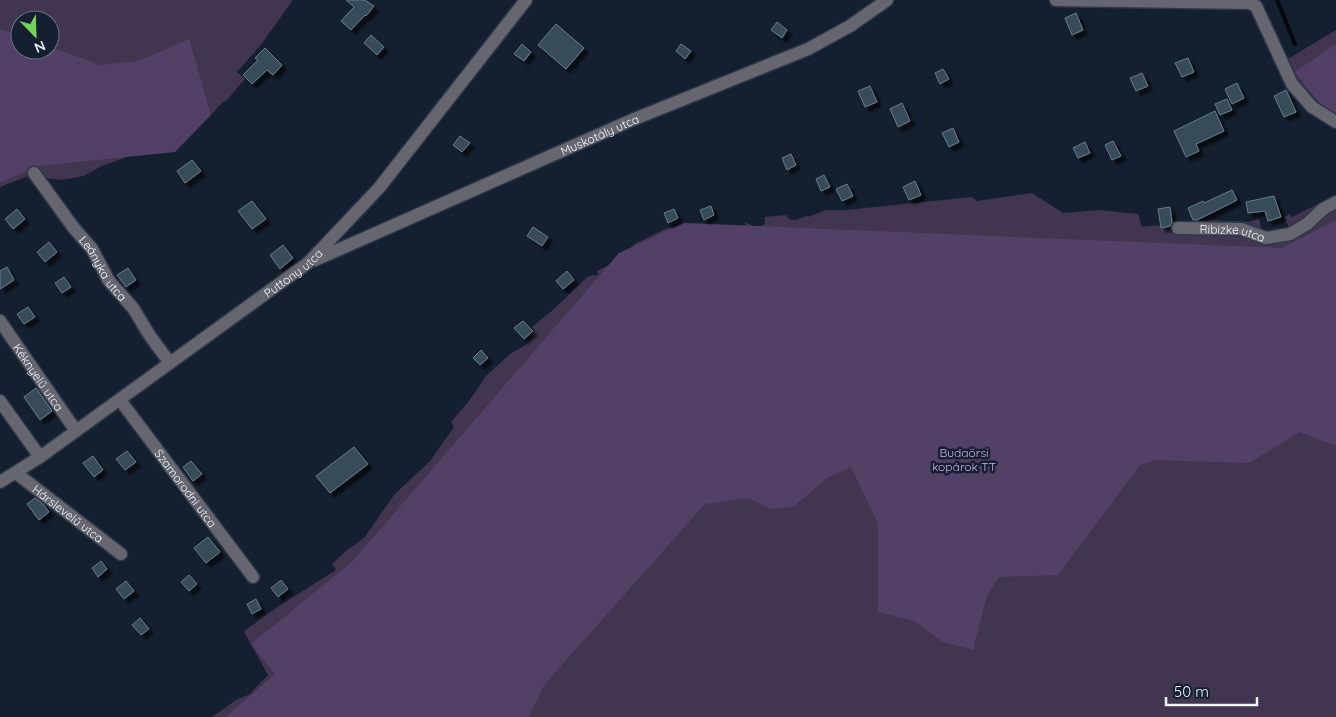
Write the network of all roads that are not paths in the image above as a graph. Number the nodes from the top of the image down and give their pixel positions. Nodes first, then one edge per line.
1 (526, 0) edge
2 (887, 0) edge
3 (1056, 0) edge
4 (1336, 122) edge
5 (34, 173) dead end
6 (1336, 202) edge
7 (1178, 228) dead end
8 (308, 263) junction
9 (0, 321) edge
10 (170, 363) junction
11 (120, 400) junction
12 (0, 401) edge
13 (76, 431) junction
14 (40, 457) junction
15 (16, 473) junction
16 (0, 482) edge
17 (121, 554) dead end
18 (253, 577) dead end

1 - 8 street, Puttony utca
2 - 8 street, Muskotály utca
3 - 4 street
5 - 10 street, Leányka utca
6 - 7 street, Ribizke utca
8 - 10 street, Puttony utca
9 - 13 street, Kéknyelű utca
10 - 11 street, Puttony utca
11 - 13 street, Puttony utca
11 - 18 street, Szamorodni utca
12 - 14 street
13 - 14 street, Puttony utca
14 - 15 street, Puttony utca
15 - 16 street, Puttony utca
15 - 17 street, Hárslevelű utca

